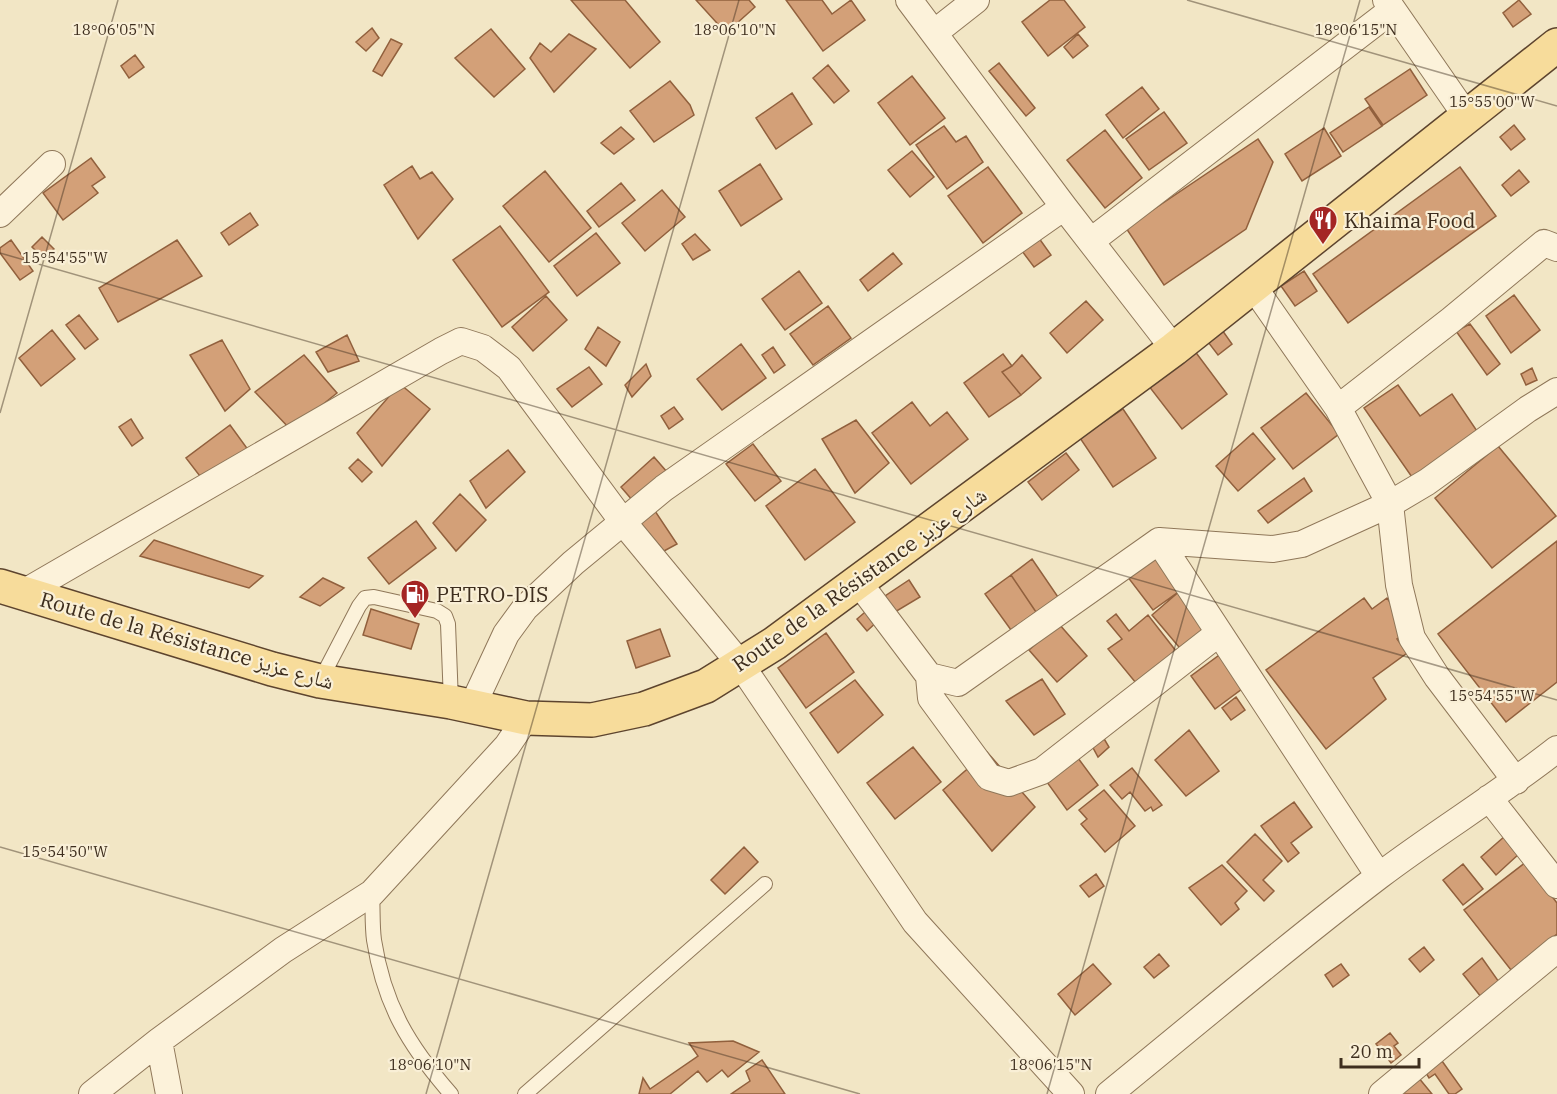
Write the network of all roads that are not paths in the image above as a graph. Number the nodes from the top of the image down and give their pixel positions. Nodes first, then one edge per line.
1 (909, 0) edge
2 (976, 0) edge
3 (1389, 5) edge
4 (934, 33) junction
5 (1557, 45) edge
6 (1467, 117) junction
7 (52, 164) dead end
8 (1064, 207) junction
9 (0, 214) edge
10 (1091, 241) junction
11 (1557, 248) edge
12 (1253, 286) junction
13 (1174, 349) junction
14 (1557, 391) edge
15 (1338, 408) junction
16 (1390, 504) junction
17 (623, 522) junction
18 (1158, 541) junction
19 (859, 583) junction
20 (12, 589) edge
21 (1219, 633) junction
22 (741, 665) junction
23 (929, 676) junction
24 (320, 681) junction
25 (462, 705) junction
26 (526, 718) junction
27 (1557, 749) edge
28 (1516, 781) junction
29 (1489, 798) junction
30 (1379, 876) junction
31 (765, 884) dead end
32 (1557, 885) edge
33 (372, 893) junction
34 (1557, 949) edge
35 (159, 1041) junction
36 (92, 1094) edge
37 (169, 1094) edge
38 (451, 1094) edge
39 (525, 1094) edge
40 (1071, 1094) edge
41 (1109, 1094) edge
42 (1382, 1094) edge

1 - 4 street
2 - 4 street
3 - 6 street
3 - 10 street
4 - 8 street
5 - 6 main road, Route de la Résistance شارع عزيز
6 - 12 main road, Route de la Résistance شارع عزيز
7 - 9 street
8 - 10 street
8 - 17 street
10 - 13 street
11 - 15 street
12 - 13 main road, Route de la Résistance شارع عزيز
12 - 15 street
13 - 19 main road, Route de la Résistance شارع عزيز
14 - 16 street
15 - 16 street
16 - 18 street
16 - 28 street
17 - 20 street
17 - 22 street
17 - 25 street
18 - 21 street
18 - 23 street
19 - 22 main road, Route de la Résistance شارع عزيز
19 - 23 street
20 - 24 main road, Route de la Résistance شارع عزيز
21 - 23 street
21 - 30 street
22 - 26 main road, Route de la Résistance شارع عزيز
22 - 40 street
24 - 25 main road, Route de la Résistance شارع عزيز
24 - 25 lane
25 - 26 main road, Route de la Résistance شارع عزيز
26 - 33 street
27 - 28 street
28 - 29 street
29 - 30 street
29 - 32 street
30 - 41 street
31 - 39 lane
33 - 35 street
33 - 38 lane
34 - 42 street
35 - 36 street
35 - 37 street

